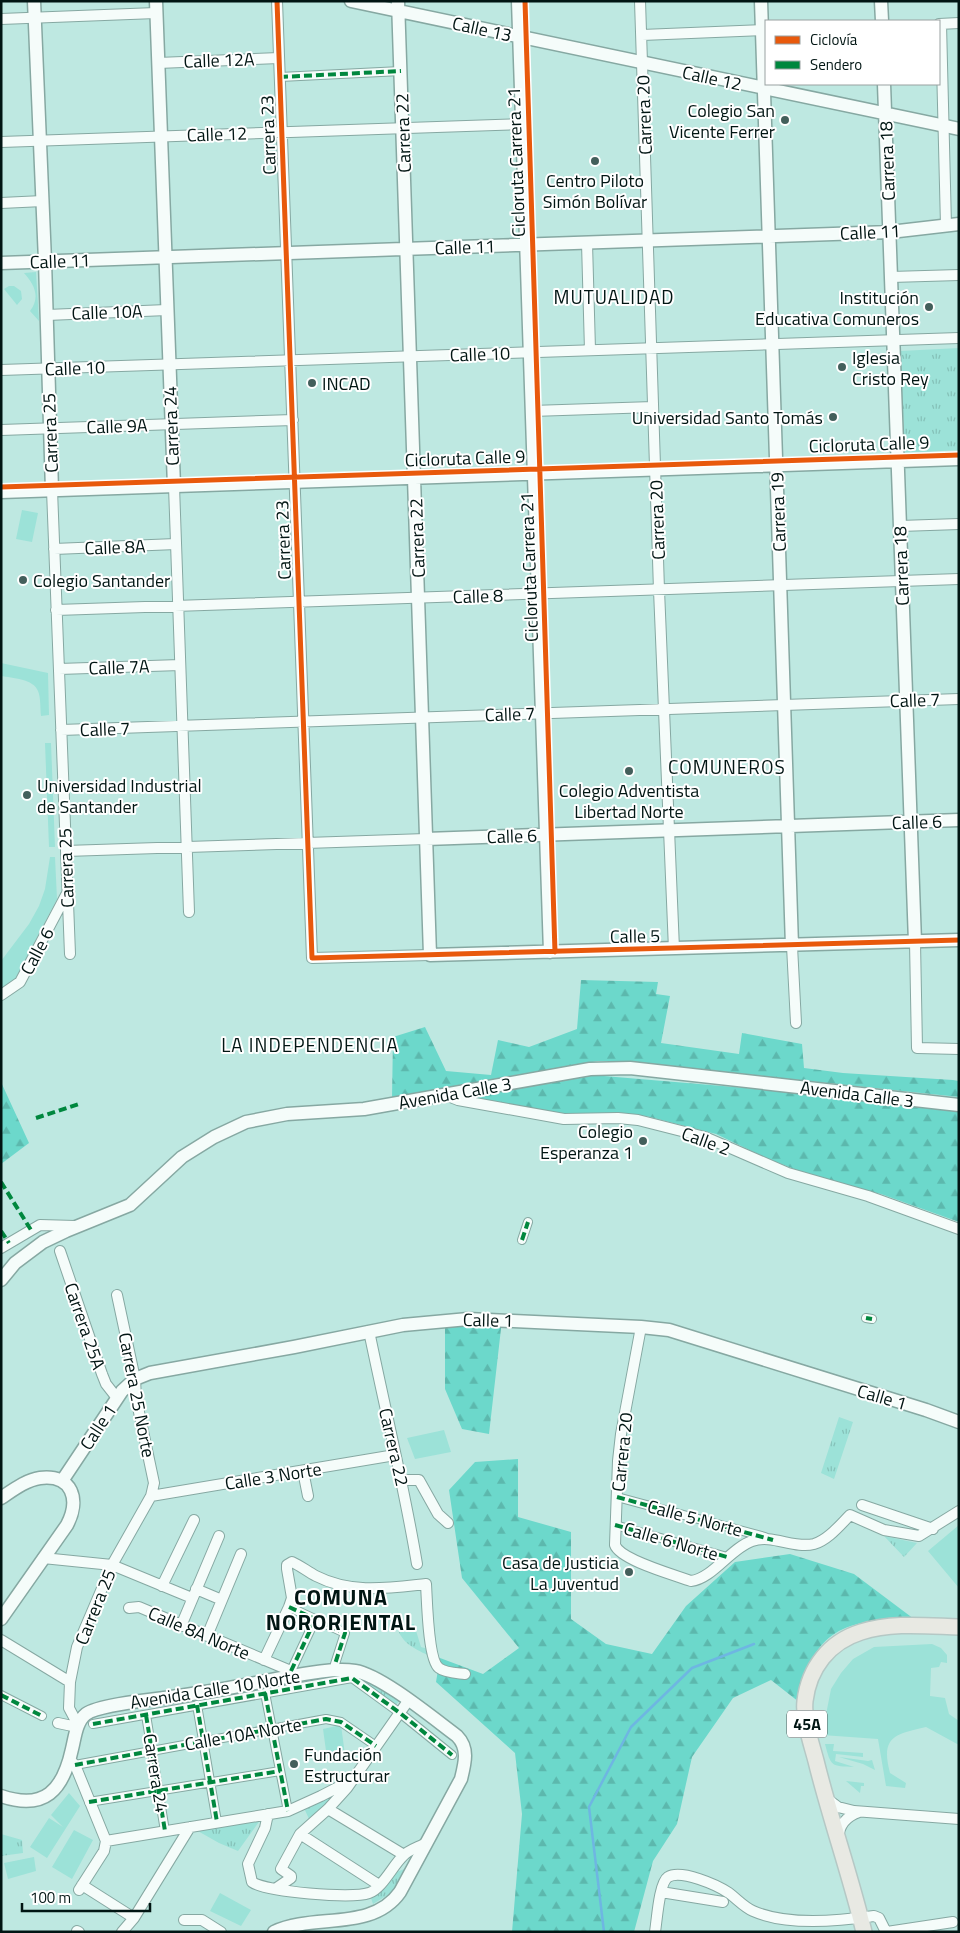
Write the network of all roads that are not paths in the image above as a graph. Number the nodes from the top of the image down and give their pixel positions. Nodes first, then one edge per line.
1 (34, 1) edge
2 (276, 1) edge
3 (351, 1) edge
4 (518, 1) edge
5 (640, 1) edge
6 (761, 1) edge
7 (881, 1) edge
8 (399, 6) edge
9 (156, 7) edge
10 (35, 18) junction
11 (1, 19) edge
12 (882, 20) edge
13 (959, 23) edge
14 (940, 24) edge
15 (764, 30) edge
16 (642, 35) junction
17 (520, 37) junction
18 (279, 58) junction
19 (642, 62) junction
20 (158, 63) junction
21 (401, 71) junction
22 (280, 77) junction
23 (884, 85) edge
24 (764, 89) junction
25 (885, 114) junction
26 (522, 124) junction
27 (944, 126) junction
28 (403, 128) junction
29 (959, 129) edge
30 (282, 132) junction
31 (161, 136) junction
32 (40, 140) junction
33 (1, 142) edge
34 (43, 201) junction
35 (1, 202) edge
36 (953, 225) edge
37 (890, 232) junction
38 (768, 236) junction
39 (648, 240) junction
40 (587, 243) junction
41 (526, 245) junction
42 (408, 249) junction
43 (287, 253) junction
44 (165, 257) junction
45 (45, 261) junction
46 (1, 263) edge
47 (959, 275) edge
48 (891, 278) junction
49 (167, 310) junction
50 (47, 315) junction
51 (959, 338) edge
52 (893, 340) junction
53 (772, 344) junction
54 (651, 348) junction
55 (590, 350) junction
56 (530, 352) junction
57 (411, 356) junction
58 (291, 360) junction
59 (169, 364) junction
60 (48, 368) junction
61 (1, 370) edge
62 (653, 407) junction
63 (532, 412) junction
64 (293, 420) junction
65 (171, 425) junction
66 (50, 428) junction
67 (1, 430) edge
68 (959, 459) edge
69 (898, 461) junction
70 (776, 466) junction
71 (655, 470) junction
72 (534, 474) junction
73 (415, 478) junction
74 (295, 482) junction
75 (174, 486) junction
76 (52, 490) junction
77 (1, 492) edge
78 (959, 524) edge
79 (900, 526) junction
80 (176, 544) junction
81 (54, 549) junction
82 (959, 579) edge
83 (902, 581) junction
84 (780, 586) junction
85 (659, 590) junction
86 (538, 594) junction
87 (419, 598) junction
88 (299, 602) junction
89 (178, 606) junction
90 (56, 610) junction
91 (180, 665) junction
92 (59, 669) junction
93 (959, 698) edge
94 (906, 700) junction
95 (784, 705) junction
96 (665, 709) junction
97 (542, 713) junction
98 (422, 718) junction
99 (303, 722) junction
100 (182, 726) junction
101 (61, 730) junction
102 (959, 820) edge
103 (910, 822) junction
104 (788, 826) junction
105 (669, 830) junction
106 (546, 835) junction
107 (426, 839) junction
108 (308, 843) junction
109 (187, 847) junction
110 (66, 852) junction
111 (67, 893) junction
112 (189, 912) dead end
113 (959, 940) edge
114 (915, 942) junction
115 (792, 946) junction
116 (674, 949) junction
117 (550, 952) junction
118 (70, 954) dead end
119 (430, 955) junction
120 (312, 958) joint
121 (1, 995) edge
122 (796, 1023) dead end
123 (959, 1049) edge
124 (444, 1095) junction
125 (959, 1105) edge
126 (528, 1222) dead end
127 (79, 1226) junction
128 (959, 1229) edge
129 (522, 1240) dead end
130 (1, 1248) edge
131 (60, 1251) dead end
132 (1, 1280) edge
133 (117, 1294) dead end
134 (641, 1327) junction
135 (368, 1331) junction
136 (135, 1379) junction
137 (117, 1398) junction
138 (959, 1422) edge
139 (395, 1455) junction
140 (303, 1471) junction
141 (402, 1480) junction
142 (62, 1481) junction
143 (151, 1496) junction
144 (308, 1496) dead end
145 (1, 1498) edge
146 (617, 1498) junction
147 (862, 1505) dead end
148 (959, 1511) edge
149 (194, 1520) dead end
150 (448, 1523) dead end
151 (615, 1525) junction
152 (932, 1529) junction
153 (219, 1536) dead end
154 (773, 1540) junction
155 (241, 1554) dead end
156 (727, 1557) junction
157 (44, 1558) junction
158 (112, 1564) junction
159 (418, 1564) dead end
160 (162, 1586) junction
161 (194, 1593) junction
162 (222, 1600) junction
163 (289, 1607) junction
164 (129, 1608) dead end
165 (1, 1619) edge
166 (315, 1620) junction
167 (181, 1626) junction
168 (959, 1627) edge
169 (207, 1636) junction
170 (1, 1640) edge
171 (264, 1660) junction
172 (335, 1664) dead end
173 (293, 1673) junction
174 (465, 1674) dead end
175 (70, 1682) junction
176 (265, 1694) junction
177 (1, 1695) edge
178 (408, 1701) junction
179 (197, 1705) junction
180 (400, 1713) junction
181 (146, 1714) junction
182 (42, 1716) dead end
183 (58, 1723) dead end
184 (93, 1724) dead end
185 (78, 1726) junction
186 (271, 1729) junction
187 (204, 1742) junction
188 (376, 1746) junction
189 (152, 1751) junction
190 (452, 1755) dead end
191 (72, 1763) junction
192 (280, 1771) junction
193 (352, 1780) junction
194 (210, 1782) junction
195 (158, 1791) junction
196 (1, 1796) edge
197 (826, 1798) junction
198 (89, 1802) junction
199 (328, 1809) junction
200 (288, 1811) junction
201 (862, 1811) junction
202 (268, 1814) junction
203 (959, 1818) edge
204 (218, 1822) junction
205 (190, 1827) junction
206 (165, 1830) junction
207 (300, 1834) junction
208 (106, 1841) junction
209 (426, 1843) junction
210 (838, 1843) junction
211 (404, 1855) junction
212 (380, 1885) junction
213 (662, 1887) junction
214 (275, 1889) junction
215 (723, 1902) dead end
216 (134, 1918) junction
217 (184, 1920) dead end
218 (953, 1922) dead end
219 (863, 1925) edge
220 (122, 1932) edge
221 (222, 1932) edge
222 (274, 1932) edge
223 (655, 1932) edge
224 (887, 1932) edge

1 - 10 street, Carrera 25
2 - 18 street, Carrera 23
3 - 8 street, Calle 13
4 - 17 street
5 - 16 street, Carrera 20
6 - 15 street, Carrera 19
7 - 12 street
8 - 17 street, Calle 13
8 - 21 street, Carrera 22
9 - 10 street
9 - 20 street, Carrera 24
10 - 11 street
10 - 32 street, Carrera 25
13 - 14 street
14 - 27 street
15 - 16 street
15 - 24 street, Carrera 19
16 - 19 street, Carrera 20
17 - 19 street, Calle 13
17 - 26 street
18 - 20 street, Calle 12A
18 - 22 street, Carrera 23
19 - 24 street, Calle 12
19 - 39 street, Carrera 20
20 - 31 street, Carrera 24
21 - 22 street
21 - 28 street, Carrera 22
22 - 30 street, Carrera 23
23 - 25 street, Carrera 18
24 - 25 street, Calle 12
24 - 38 street, Carrera 19
25 - 27 street, Calle 12
25 - 37 street, Carrera 18
26 - 28 street, Calle 12
26 - 41 street
27 - 29 street, Calle 12
27 - 36 street
28 - 30 street, Calle 12
28 - 42 street, Carrera 22
30 - 31 street, Calle 12
30 - 43 street, Carrera 23
31 - 32 street, Calle 12
31 - 44 street, Carrera 24
32 - 33 street, Calle 12
32 - 34 street, Carrera 25
34 - 35 street
34 - 45 street, Carrera 25
36 - 37 street, Calle 11
37 - 38 street, Calle 11
37 - 48 street, Carrera 18
38 - 39 street, Calle 11
38 - 53 street, Carrera 19
39 - 40 street, Calle 11
39 - 54 street, Carrera 20
40 - 41 street, Calle 11
40 - 55 street
41 - 42 street, Calle 11
41 - 56 street
42 - 43 street, Calle 11
42 - 57 street, Carrera 22
43 - 44 street, Calle 11
43 - 58 street, Carrera 23
44 - 45 street, Calle 11
44 - 49 street, Carrera 24
45 - 46 street, Calle 11
45 - 50 street, Carrera 25
47 - 48 street
48 - 52 street, Carrera 18
49 - 50 street, Calle 10A
49 - 59 street, Carrera 24
50 - 60 street, Carrera 25
51 - 52 street, Calle 10
52 - 53 street, Calle 10
52 - 69 street, Carrera 18
53 - 54 street, Calle 10
53 - 70 street, Carrera 19
54 - 55 street, Calle 10
54 - 62 street, Carrera 20
55 - 56 street, Calle 10
56 - 57 street, Calle 10
56 - 63 street
57 - 58 street, Calle 10
57 - 73 street, Carrera 22
58 - 59 street, Calle 10
58 - 64 street, Carrera 23
59 - 60 street, Calle 10
59 - 65 street, Carrera 24
60 - 61 street, Calle 10
60 - 66 street, Carrera 25
62 - 63 street
62 - 71 street, Carrera 20
63 - 72 street
64 - 65 street, Calle 9A
64 - 74 street, Carrera 23
65 - 66 street, Calle 9A
65 - 75 street, Carrera 24
66 - 67 street, Calle 9A
66 - 76 street, Carrera 25
68 - 69 street
69 - 70 street
69 - 79 street, Carrera 18
70 - 71 street
70 - 84 street, Carrera 19
71 - 72 street
71 - 85 street, Carrera 20
72 - 73 street
72 - 86 street
73 - 74 street
73 - 87 street, Carrera 22
74 - 75 street
74 - 88 street, Carrera 23
75 - 76 street
75 - 80 street, Carrera 24
76 - 77 street
76 - 81 street, Carrera 25
78 - 79 street
79 - 83 street, Carrera 18
80 - 81 street, Calle 8A
80 - 89 street, Carrera 24
81 - 90 street, Carrera 25
82 - 83 street, Calle 8
83 - 84 street, Calle 8
83 - 94 street, Carrera 18
84 - 85 street, Calle 8
84 - 95 street, Carrera 19
85 - 86 street, Calle 8
85 - 96 street, Carrera 20
86 - 87 street, Calle 8
86 - 97 street
87 - 88 street, Calle 8
87 - 98 street, Carrera 22
88 - 89 street, Calle 8
88 - 99 street, Carrera 23
89 - 90 street, Calle 8
89 - 91 street, Carrera 24
90 - 92 street, Carrera 25
91 - 92 street, Calle 7A
91 - 100 street, Carrera 24
92 - 101 street, Carrera 25
93 - 94 street, Calle 7
94 - 95 street, Calle 7
94 - 103 street, Carrera 18
95 - 96 street, Calle 7
95 - 104 street, Carrera 19
96 - 97 street, Calle 7
96 - 105 street, Carrera 20
97 - 98 street, Calle 7
97 - 106 street
98 - 99 street, Calle 7
98 - 107 street, Carrera 22
99 - 100 street, Calle 7
99 - 108 street, Carrera 23
100 - 101 street, Calle 7
100 - 109 street, Carrera 24
101 - 110 street, Carrera 25
102 - 103 street, Calle 6
103 - 104 street, Calle 6
103 - 114 street, Carrera 18
104 - 105 street, Calle 6
104 - 115 street, Carrera 19
105 - 106 street, Calle 6
105 - 116 street, Carrera 20
106 - 107 street, Calle 6
106 - 117 street
107 - 108 street, Calle 6
107 - 119 street, Carrera 22
108 - 109 street, Calle 6
108 - 120 street, Carrera 23
109 - 110 street, Calle 6
109 - 112 street, Carrera 24
110 - 111 street, Carrera 25
111 - 118 street, Carrera 25
111 - 121 street, Calle 6
113 - 114 street, Calle 5
114 - 115 street, Calle 5
114 - 123 street, Carrera 18
115 - 116 street, Calle 5
115 - 122 street, Carrera 19
116 - 117 street, Calle 5
117 - 119 street, Calle 5
119 - 120 street, Calle 5
124 - 125 street, Avenida Calle 3
124 - 127 street, Avenida Calle 3
124 - 128 street, Calle 2
126 - 129 street
127 - 130 street
127 - 132 street, Avenida Calle 3
131 - 137 street, Carrera 25A
133 - 136 street, Carrera 25 Norte
134 - 135 street, Calle 1
134 - 138 street, Calle 1
134 - 146 street, Carrera 20
135 - 136 street, Calle 1
135 - 139 street, Carrera 22
136 - 137 street, Calle 1
136 - 143 street, Carrera 25 Norte
137 - 142 street, Calle 1
139 - 140 street, Calle 3 Norte
139 - 141 street, Carrera 22
140 - 143 street, Calle 3 Norte
140 - 144 street
141 - 150 street
141 - 159 street, Carrera 22
142 - 145 street
142 - 157 street
143 - 158 street, Carrera 25
146 - 151 street, Carrera 20
146 - 154 street, Calle 5 Norte
147 - 152 street
148 - 152 street
149 - 160 street
151 - 156 street, Calle 6 Norte
151 - 156 street, Carrera 20
152 - 154 street
153 - 161 street
154 - 156 street
155 - 162 street
157 - 158 street
157 - 165 street
158 - 160 street
158 - 175 street, Carrera 25
160 - 161 street
161 - 162 street
161 - 167 street
162 - 169 street
163 - 166 street
163 - 171 street
163 - 174 street
164 - 167 street, Calle 8A Norte
166 - 172 street
166 - 173 street
167 - 169 street, Calle 8A Norte
168 - 197 main road, 45A
169 - 171 street, Calle 8A Norte
170 - 175 street
171 - 173 street, Calle 8A Norte
173 - 178 street, Avenida Calle 10 Norte
173 - 185 street, Avenida Calle 10 Norte
175 - 185 street, Carrera 25
176 - 179 street
176 - 180 street
176 - 186 street
177 - 182 street
178 - 180 street
178 - 209 street, Avenida Calle 10 Norte
179 - 181 street
179 - 187 street
180 - 188 street
180 - 190 street
181 - 184 street
181 - 189 street, Carrera 24
183 - 185 street
185 - 191 street
186 - 187 street, Calle 10A Norte
186 - 188 street, Calle 10A Norte
186 - 192 street
187 - 189 street, Calle 10A Norte
187 - 194 street
188 - 193 street
189 - 191 street, Calle 10A Norte
189 - 195 street, Carrera 24
191 - 196 street
191 - 198 street
192 - 194 street
192 - 200 street
193 - 199 street
193 - 200 street
194 - 195 street
194 - 204 street
195 - 198 street
195 - 206 street, Carrera 24
197 - 201 street
197 - 210 main road, 45A
198 - 208 street
199 - 207 street
199 - 211 street
200 - 202 street
201 - 203 street
201 - 210 street
202 - 204 street
202 - 214 street
204 - 205 street
205 - 206 street
205 - 216 street
206 - 208 street
207 - 212 street
207 - 214 street
208 - 216 street
209 - 211 street
209 - 222 street
210 - 219 main road, 45A
211 - 212 street
212 - 214 street
213 - 215 street
213 - 219 street
213 - 223 street
216 - 220 street
217 - 221 street
218 - 224 street
219 - 224 street

